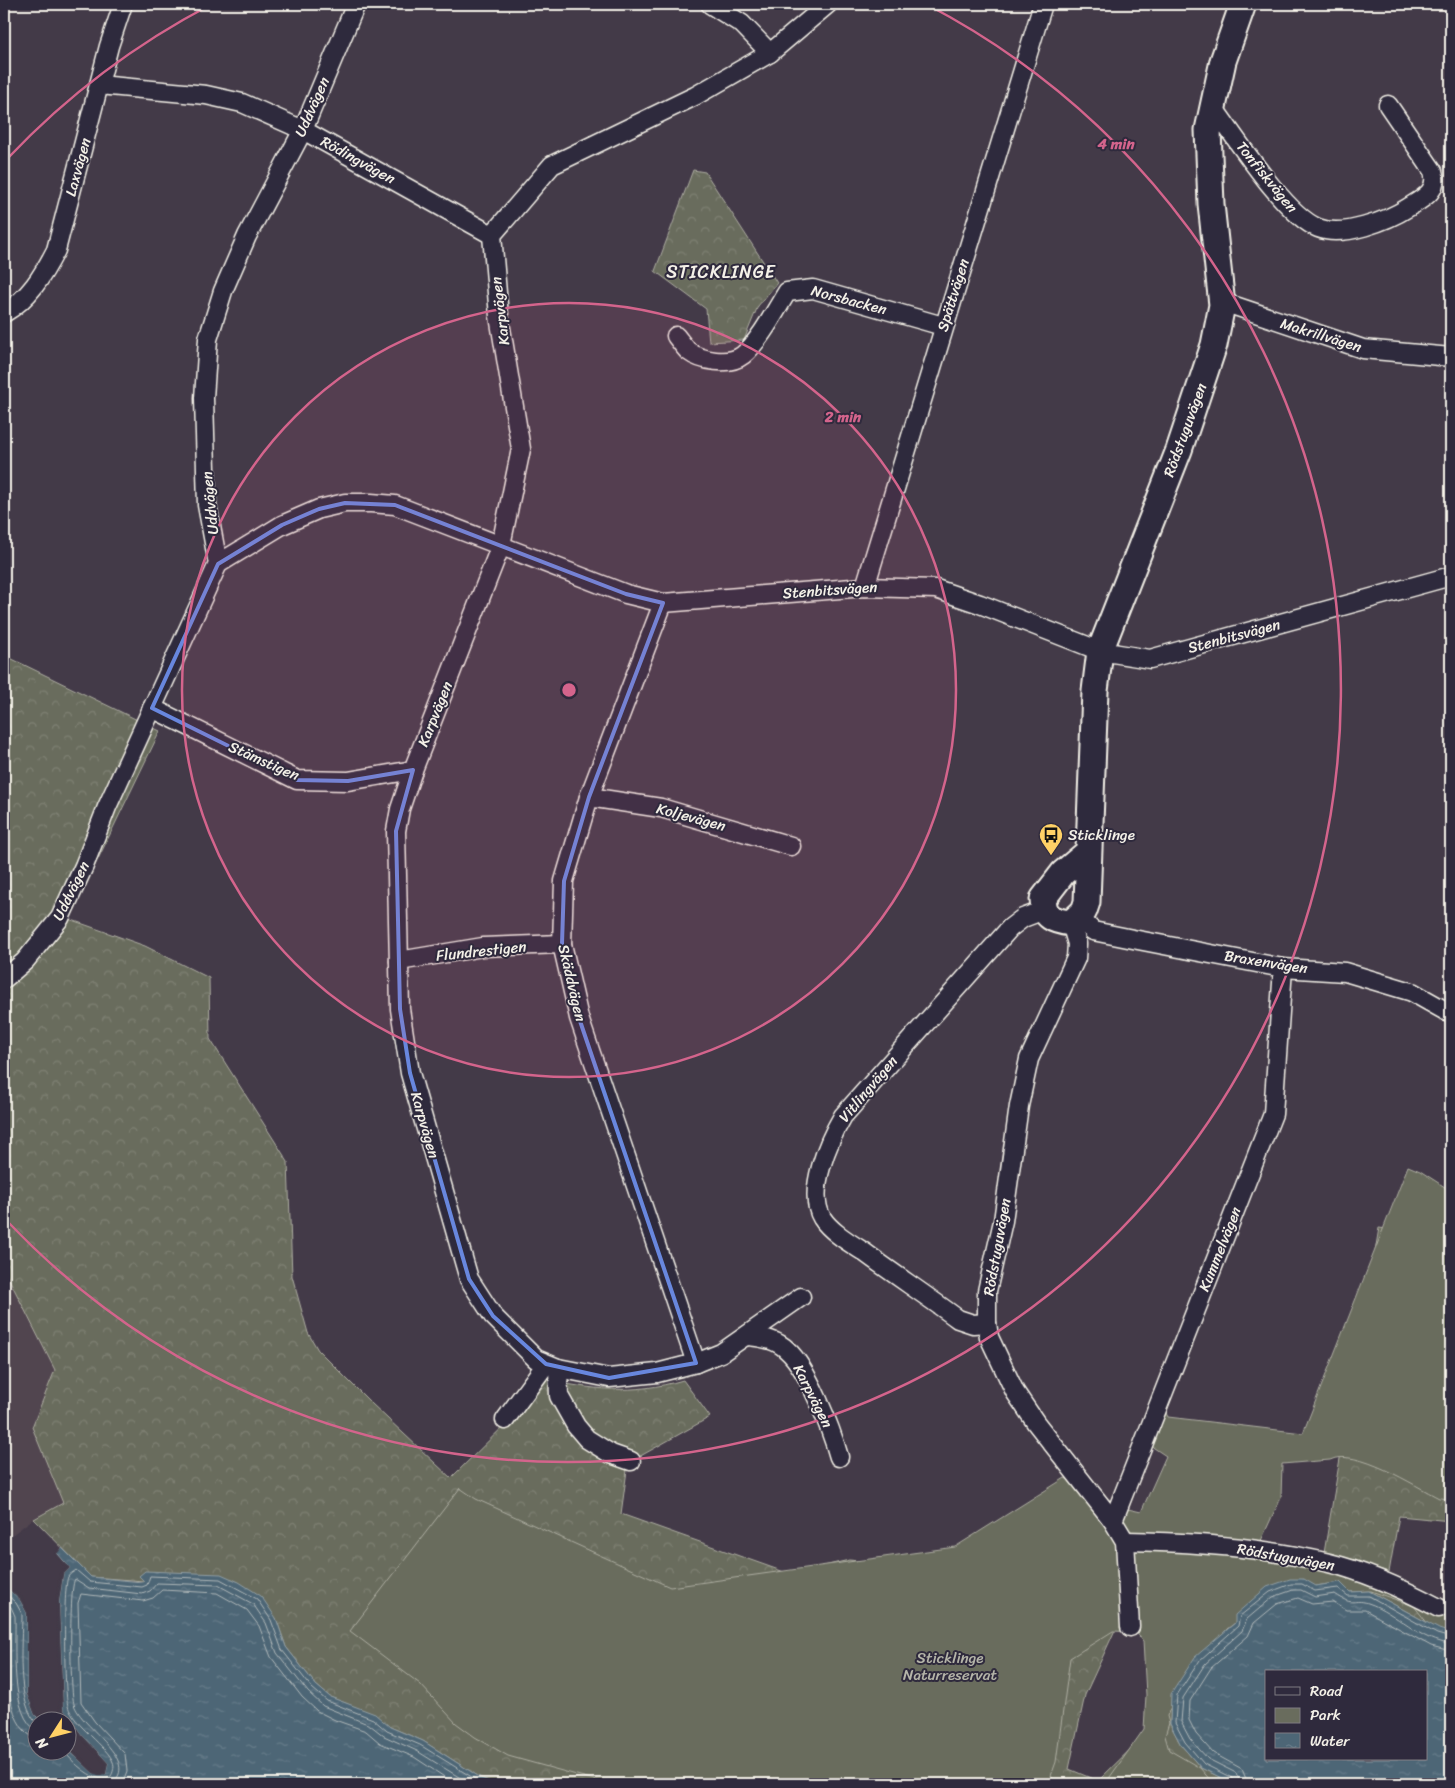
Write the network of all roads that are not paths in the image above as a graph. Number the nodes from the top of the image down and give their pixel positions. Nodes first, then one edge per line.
1 (123, 4) edge
2 (356, 4) edge
3 (710, 4) edge
4 (828, 4) edge
5 (1042, 4) edge
6 (1242, 4) edge
7 (770, 53) junction
8 (100, 85) junction
9 (1388, 105) dead end
10 (1213, 108) junction
11 (303, 130) junction
12 (492, 235) junction
13 (1222, 305) junction
14 (4, 313) edge
15 (943, 326) junction
16 (676, 336) dead end
17 (1451, 357) edge
18 (501, 545) junction
19 (218, 564) junction
20 (1451, 576) edge
21 (865, 587) junction
22 (663, 603) junction
23 (1100, 651) junction
24 (152, 708) junction
25 (413, 770) junction
26 (589, 797) junction
27 (791, 846) dead end
28 (1088, 852) junction
29 (1044, 910) junction
30 (1075, 920) junction
31 (562, 944) junction
32 (400, 961) junction
33 (1283, 968) junction
34 (4, 979) edge
35 (1451, 1014) edge
36 (802, 1297) dead end
37 (987, 1323) junction
38 (748, 1336) junction
39 (696, 1363) junction
40 (552, 1366) junction
41 (505, 1420) dead end
42 (839, 1457) dead end
43 (631, 1462) dead end
44 (1113, 1521) junction
45 (1124, 1541) junction
46 (1439, 1608) dead end
47 (1130, 1627) dead end

1 - 8 street, Laxvägen
2 - 11 street, Uddvägen
3 - 7 street
4 - 7 street
5 - 15 street, Spättvägen
6 - 10 street, Rödstuguvägen
7 - 12 street
8 - 11 street, Rödingvägen
8 - 14 street, Laxvägen
9 - 10 street, Tonfiskvägen
10 - 13 street, Rödstuguvägen
11 - 12 street, Rödingvägen
11 - 19 street, Uddvägen
12 - 18 street, Karpvägen
13 - 17 street, Makrillvägen
13 - 23 street, Rödstuguvägen
15 - 16 street, Norsbacken
15 - 21 street, Spättvägen
18 - 19 street, Stenbitsvägen
18 - 22 street, Stenbitsvägen
18 - 25 street, Karpvägen
19 - 24 street, Uddvägen
20 - 23 street, Stenbitsvägen
21 - 22 street, Stenbitsvägen
21 - 23 street, Stenbitsvägen
22 - 26 street, Skäddvägen
23 - 28 street, Rödstuguvägen
24 - 25 street, Stämstigen
24 - 34 street, Uddvägen
25 - 32 street, Karpvägen
26 - 27 street, Koljevägen
26 - 31 street, Skäddvägen
28 - 29 street
28 - 30 street, Rödstuguvägen
29 - 30 street
29 - 37 street, Vitlingvägen
30 - 33 street, Braxenvägen
30 - 37 street, Rödstuguvägen
31 - 32 street, Flundrestigen
31 - 39 street, Skäddvägen
32 - 40 street, Karpvägen
33 - 35 street, Braxenvägen
33 - 44 street, Kummelvägen
36 - 38 street, Karpvägen
37 - 44 street, Rödstuguvägen
38 - 39 street, Karpvägen
38 - 42 street, Karpvägen
39 - 40 street, Karpvägen
40 - 41 street
40 - 43 street
44 - 45 street, Rödstuguvägen
45 - 46 street, Rödstuguvägen
45 - 47 street, Rödstuguvägen

